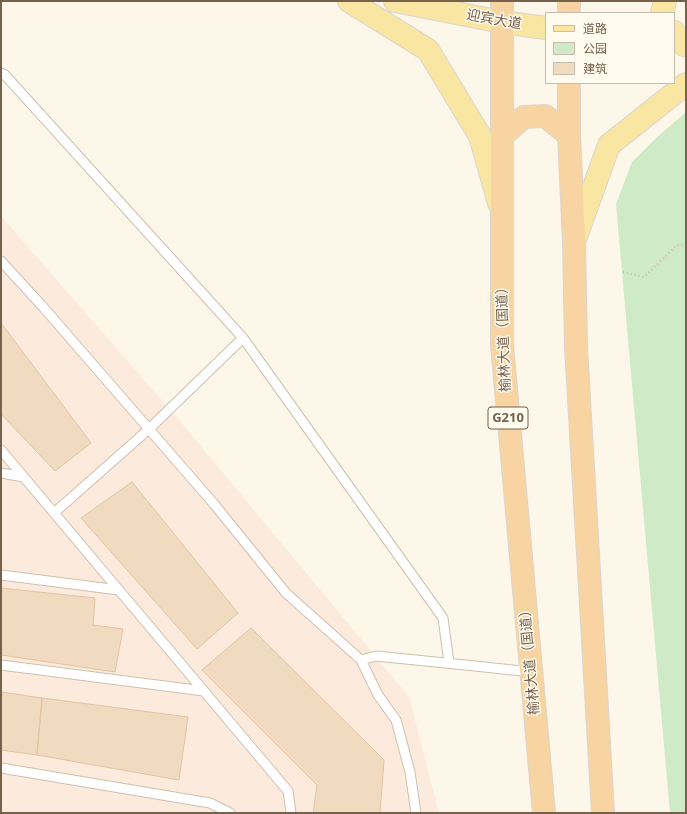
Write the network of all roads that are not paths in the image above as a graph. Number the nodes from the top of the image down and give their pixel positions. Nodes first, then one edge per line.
1 (349, 1) edge
2 (395, 1) edge
3 (569, 1) edge
4 (665, 1) edge
5 (502, 12) edge
6 (569, 12) edge
7 (662, 12) edge
8 (545, 28) edge
9 (1, 73) edge
10 (569, 84) edge
11 (686, 84) edge
12 (569, 135) junction
13 (502, 136) junction
14 (501, 210) junction
15 (574, 242) junction
16 (1, 261) edge
17 (243, 338) junction
18 (149, 429) junction
19 (1, 450) edge
20 (1, 473) edge
21 (24, 477) junction
22 (54, 513) junction
23 (1, 575) edge
24 (119, 590) junction
25 (361, 660) junction
26 (449, 663) junction
27 (1, 664) edge
28 (531, 672) junction
29 (204, 691) junction
30 (1, 768) edge
31 (230, 813) edge
32 (291, 813) edge
33 (416, 813) edge
34 (544, 813) edge
35 (603, 813) edge

1 - 14 main road
2 - 5 main road, 迎宾大道
3 - 6 highway
4 - 7 main road
5 - 8 main road, 迎宾大道
5 - 13 highway, 榆林大道（国道） / G210
9 - 17 lane
10 - 12 highway
11 - 15 main road
12 - 13 highway
12 - 15 highway
13 - 14 highway, 榆林大道（国道） / G210
14 - 28 highway, 榆林大道（国道） / G210
15 - 35 highway
16 - 18 lane
17 - 18 lane
17 - 26 lane
18 - 22 lane
18 - 25 lane
19 - 21 lane
20 - 21 lane
21 - 22 lane
22 - 24 lane
23 - 24 lane
24 - 29 lane
25 - 26 lane
25 - 33 lane
26 - 28 lane
27 - 29 lane
28 - 34 highway, 榆林大道（国道） / G210
29 - 32 lane
30 - 31 lane

